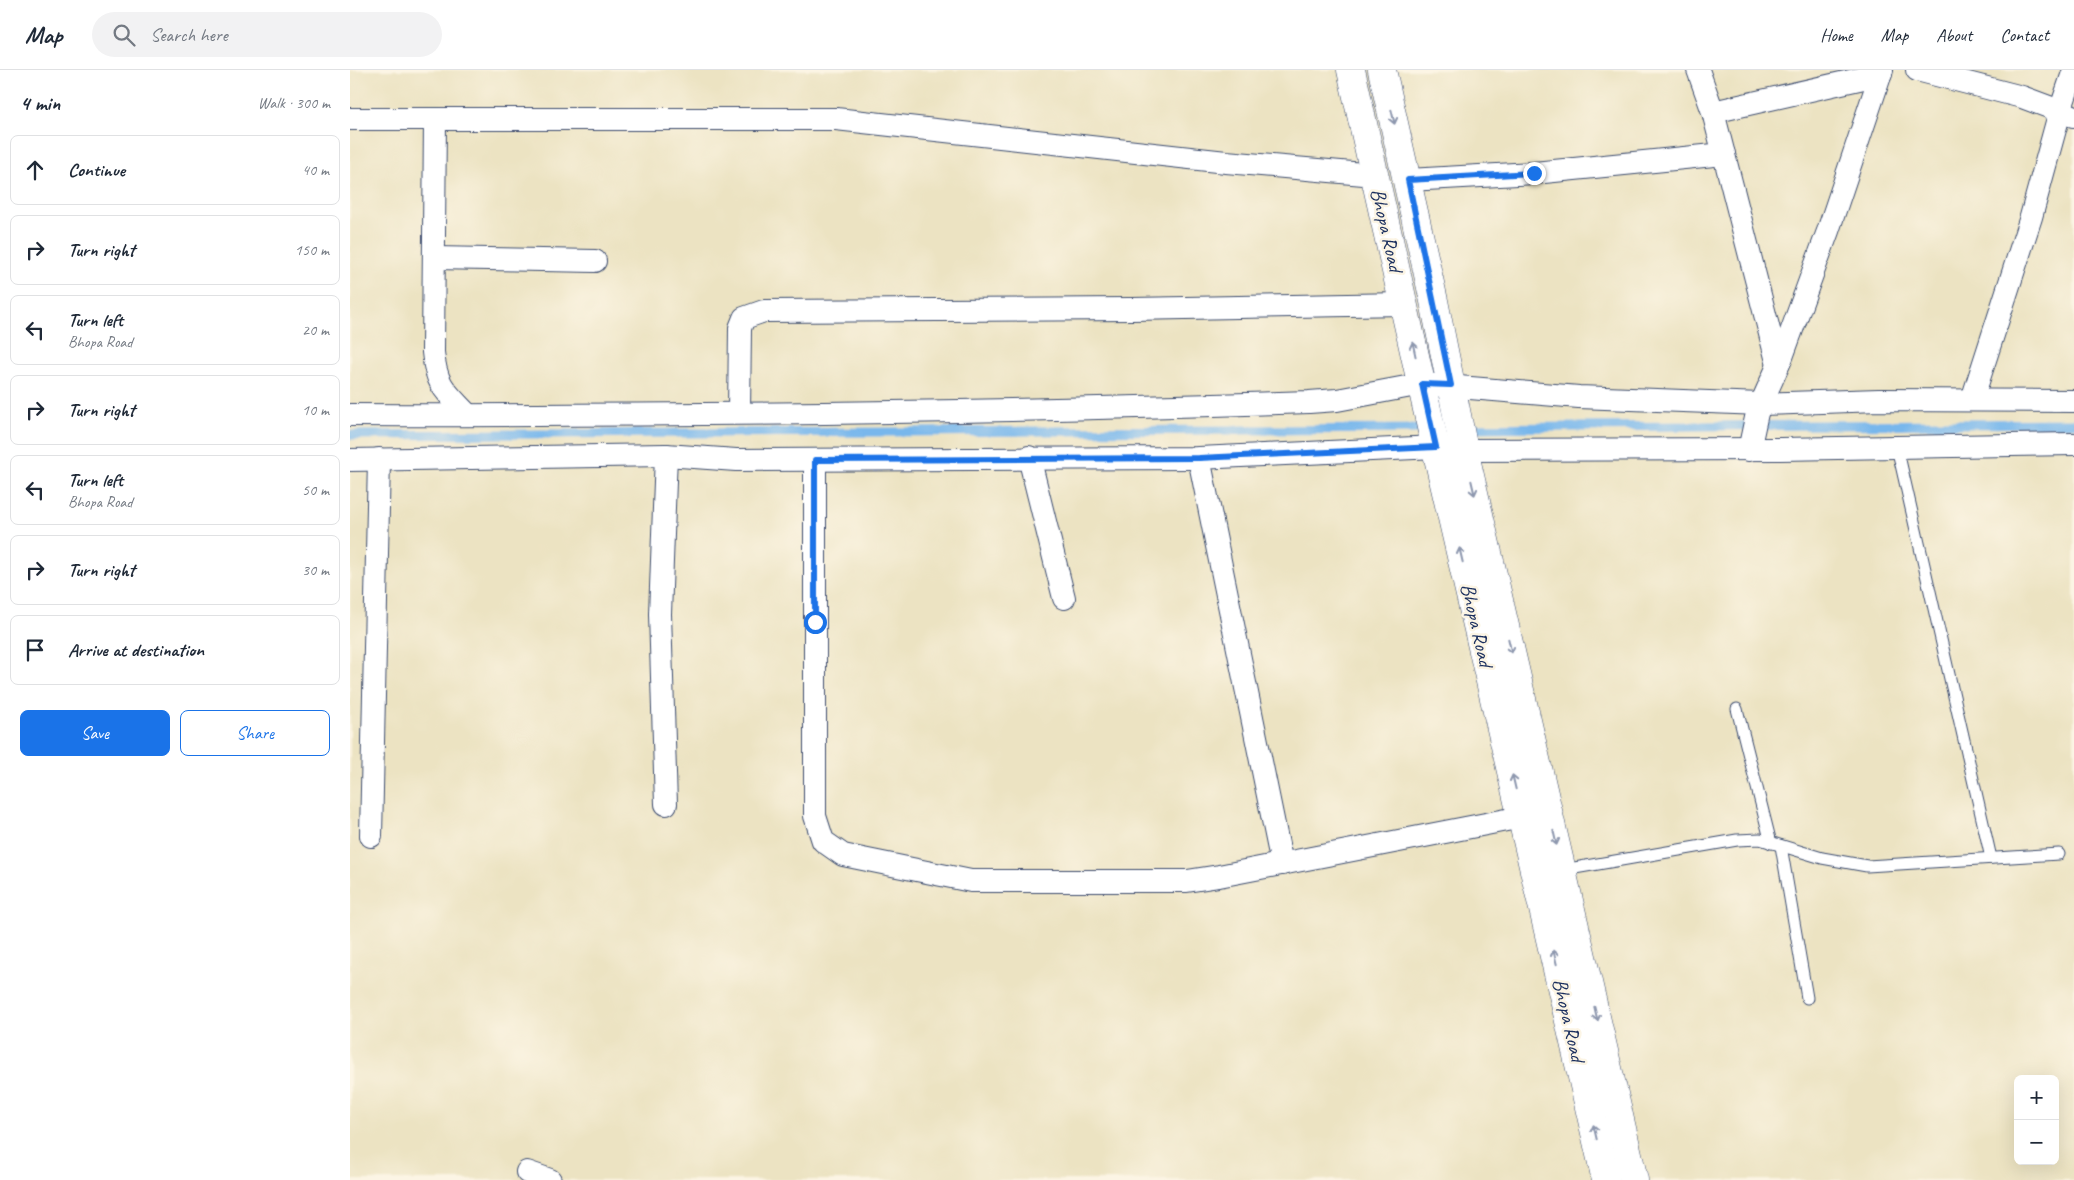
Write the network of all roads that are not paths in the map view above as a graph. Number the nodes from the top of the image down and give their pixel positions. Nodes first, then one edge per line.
1 (1351, 70) edge
2 (1382, 70) edge
3 (1698, 70) edge
4 (1918, 70) edge
5 (2074, 70) edge
6 (1881, 72) edge
7 (1713, 112) junction
8 (2067, 114) edge
9 (350, 119) edge
10 (435, 119) junction
11 (1724, 154) junction
12 (1375, 176) junction
13 (1408, 180) junction
14 (434, 258) junction
15 (595, 260) dead end
16 (1404, 304) junction
17 (1778, 365) junction
18 (1423, 390) junction
19 (1452, 393) junction
20 (1972, 400) junction
21 (2074, 401) edge
22 (1759, 408) junction
23 (739, 413) junction
24 (350, 415) edge
25 (468, 415) junction
26 (1434, 442) junction
27 (2074, 444) edge
28 (1463, 445) junction
29 (1750, 445) junction
30 (1897, 447) junction
31 (666, 455) junction
32 (1029, 457) junction
33 (1199, 458) junction
34 (379, 459) junction
35 (350, 460) edge
36 (815, 460) junction
37 (1064, 598) dead end
38 (1737, 709) dead end
39 (666, 804) dead end
40 (1522, 818) junction
41 (371, 836) dead end
42 (1776, 844) junction
43 (2059, 854) dead end
44 (1991, 858) junction
45 (1282, 864) junction
46 (1563, 870) junction
47 (1807, 998) dead end
48 (527, 1172) dead end
49 (550, 1180) edge
50 (1606, 1180) edge
51 (1634, 1180) edge

1 - 12 main road, Bhopa Road
2 -> 13 main road, Bhopa Road
3 - 7 street
4 - 8 street
5 - 8 street
6 - 7 street
6 - 17 street
7 - 11 street
8 - 20 street
9 - 10 street
10 - 12 street
10 - 14 street
11 - 13 street
11 - 17 street
12 - 16 main road, Bhopa Road
13 - 19 main road, Bhopa Road
14 - 15 street
14 - 25 street
18 -> 16 main road, Bhopa Road
16 - 23 street
17 - 22 street
18 - 19 street
18 - 23 street
18 - 26 main road, Bhopa Road
19 - 22 street
19 - 28 main road, Bhopa Road
20 - 21 street
20 - 22 street
22 - 29 street
23 - 25 street
24 - 25 street
26 - 28 street
26 - 33 street
40 -> 26 main road, Bhopa Road
27 - 30 street
28 - 29 street
28 -> 46 main road, Bhopa Road
29 - 30 street
30 - 44 lane
31 - 34 street
31 - 36 street
31 - 39 street
32 - 33 street
32 - 36 street
32 - 37 street
33 - 45 street
34 - 35 street
34 - 41 street
36 - 45 street
38 - 42 lane
40 - 45 street
50 -> 40 main road, Bhopa Road
42 - 44 lane
42 - 46 lane
42 - 47 lane
43 - 44 lane
46 -> 51 main road, Bhopa Road
48 - 49 street

